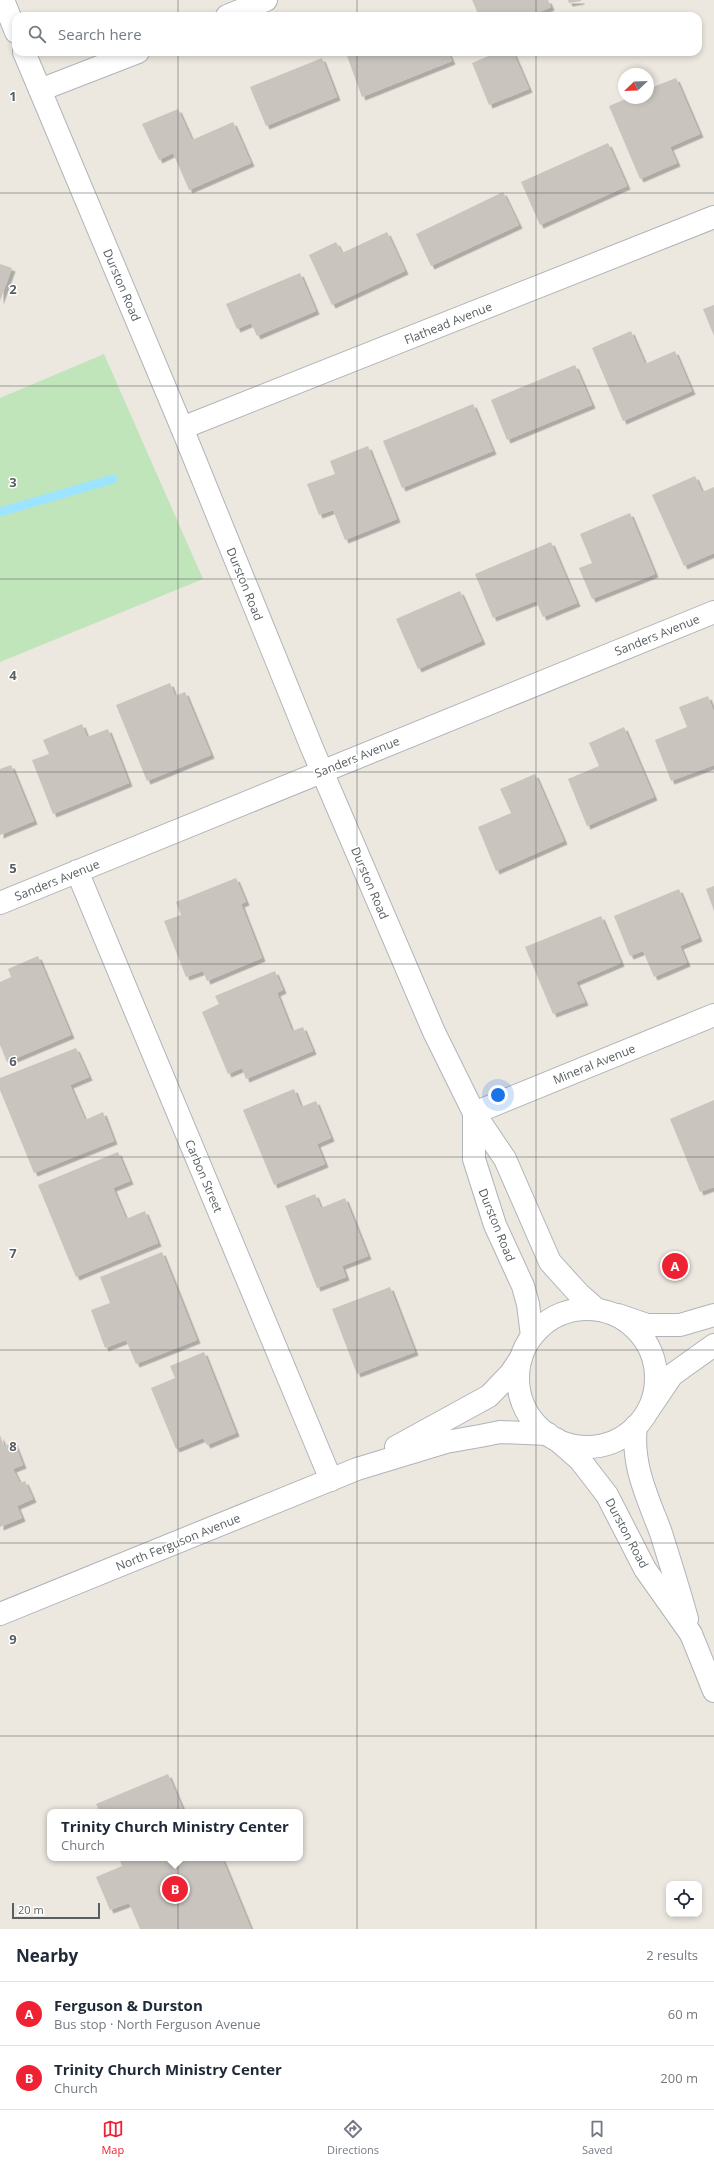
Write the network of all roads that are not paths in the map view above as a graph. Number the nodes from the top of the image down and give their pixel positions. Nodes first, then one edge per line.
1 (3, 0) edge
2 (266, 0) edge
3 (237, 12) edge
4 (12, 22) edge
5 (26, 56) edge
6 (128, 56) edge
7 (40, 90) junction
8 (714, 217) edge
9 (182, 428) junction
10 (714, 612) edge
11 (322, 771) junction
12 (77, 871) junction
13 (0, 903) edge
14 (714, 1015) edge
15 (474, 1113) junction
16 (595, 1308) junction
17 (714, 1314) edge
18 (618, 1315) junction
19 (532, 1336) junction
20 (714, 1345) edge
21 (521, 1358) junction
22 (649, 1409) junction
23 (636, 1426) junction
24 (552, 1437) junction
25 (356, 1469) junction
26 (331, 1480) junction
27 (0, 1614) edge
28 (691, 1634) junction
29 (714, 1691) edge

1 - 4 street
2 - 3 street
5 - 7 street, Durston Road
6 - 7 street
7 - 9 street, Durston Road
8 - 9 street, Flathead Avenue
9 - 11 street, Durston Road
10 - 11 street, Sanders Avenue
11 - 12 street, Sanders Avenue
11 - 15 street, Durston Road
12 - 13 street, Sanders Avenue
12 - 26 street, Carbon Street
14 - 15 street, Mineral Avenue
15 - 16 street, Durston Road
15 - 19 street, Durston Road
16 - 18 street
16 - 19 street
17 - 18 street
18 - 22 street
19 - 21 street
20 - 22 street
21 - 24 street
21 - 25 street, North Ferguson Avenue
22 - 23 street
23 - 24 street
23 - 28 street, Durston Road
24 - 25 street, North Ferguson Avenue
24 - 28 street, Durston Road
25 - 26 street, North Ferguson Avenue
26 - 27 street, North Ferguson Avenue
28 - 29 street, Durston Road

